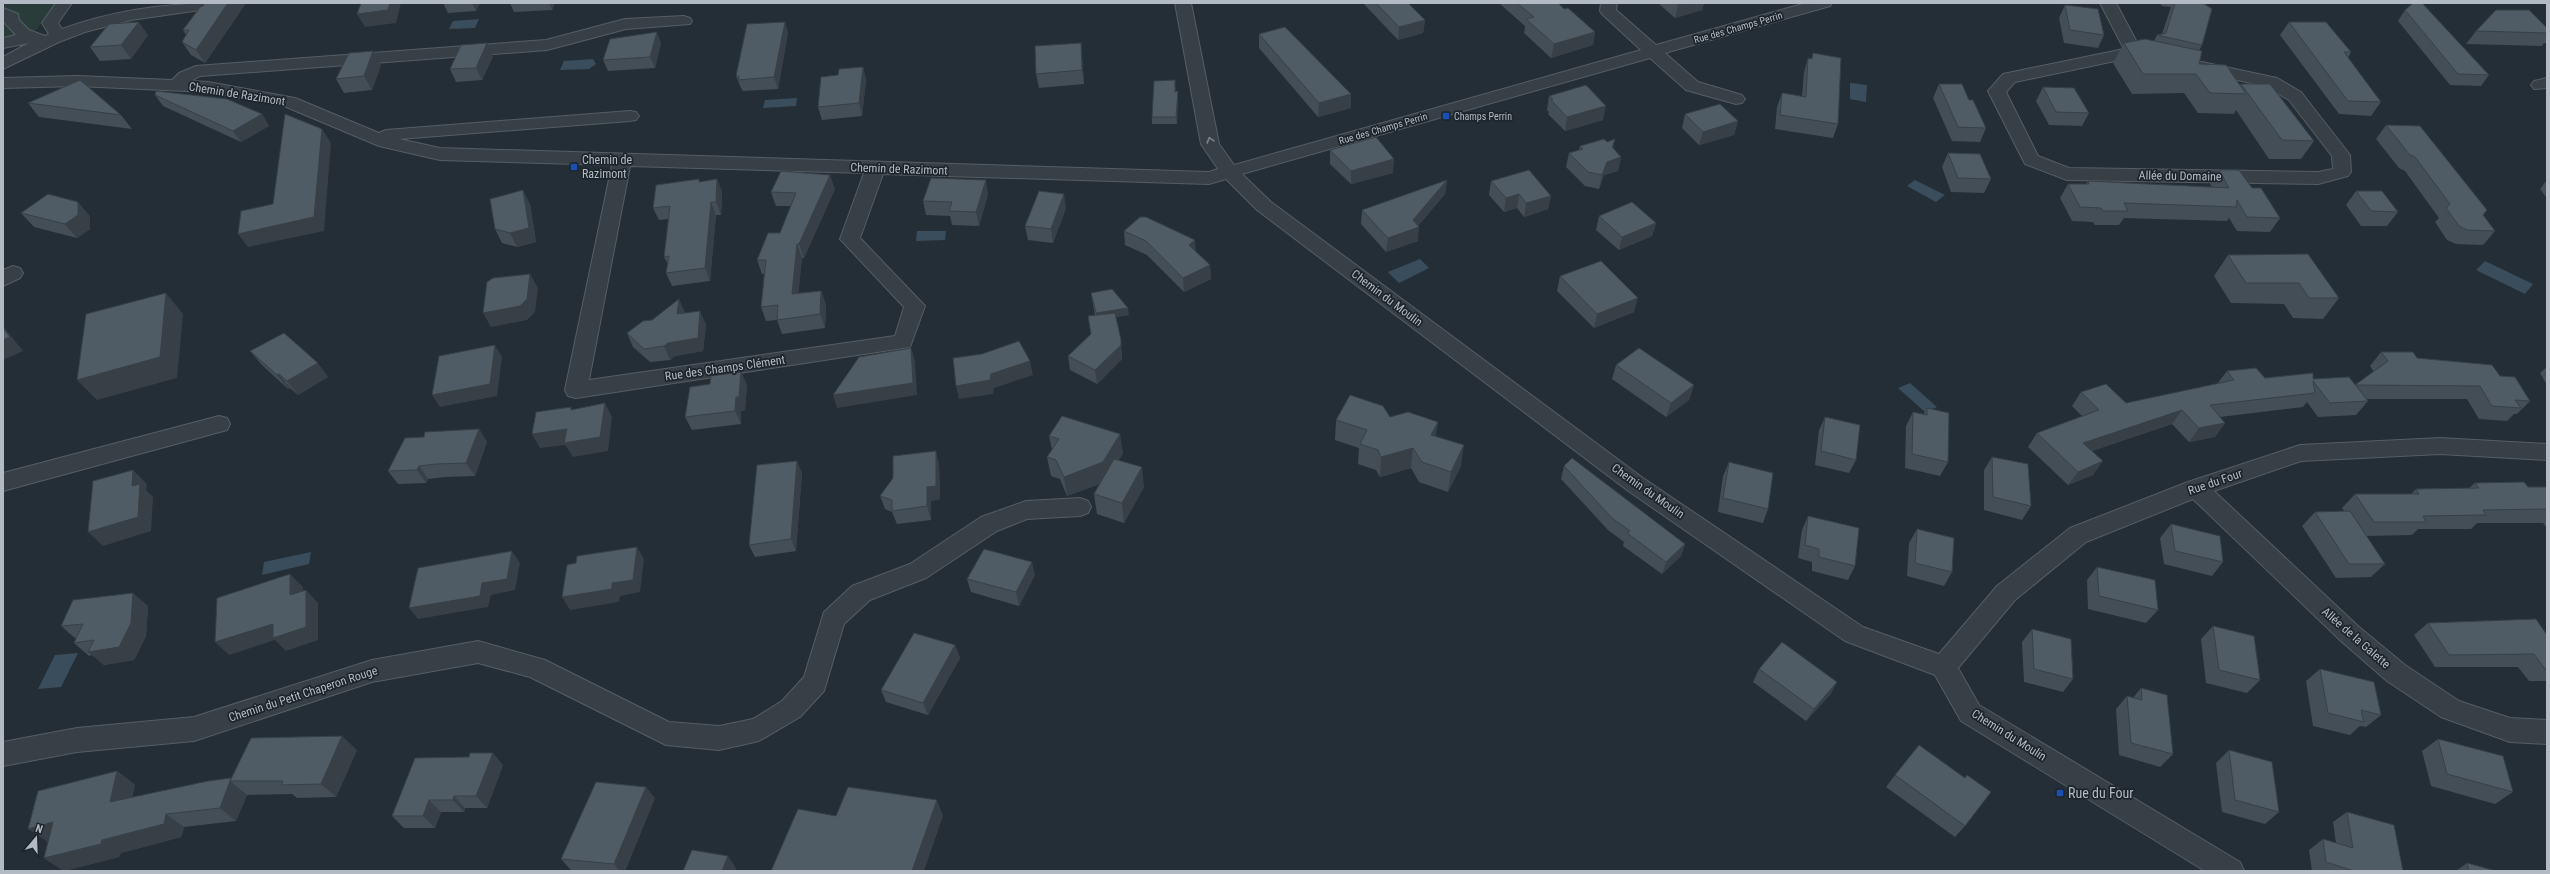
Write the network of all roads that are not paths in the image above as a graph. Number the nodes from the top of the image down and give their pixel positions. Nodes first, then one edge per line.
1 (64, 3) edge
2 (214, 3) edge
3 (1183, 3) edge
4 (1609, 3) edge
5 (1824, 3) edge
6 (2108, 3) edge
7 (6, 18) edge
8 (684, 21) dead end
9 (45, 38) junction
10 (3, 43) edge
11 (1653, 52) junction
12 (2134, 52) junction
13 (3, 64) edge
14 (3, 83) edge
15 (176, 86) junction
16 (1736, 99) dead end
17 (630, 116) dead end
18 (370, 136) junction
19 (622, 160) junction
20 (875, 169) junction
21 (1230, 174) junction
22 (219, 424) dead end
23 (2547, 452) edge
24 (3, 482) edge
25 (2196, 488) junction
26 (1080, 507) dead end
27 (1944, 667) junction
28 (2547, 732) edge
29 (3, 754) edge
30 (2230, 871) edge

1 - 9 street
2 - 9 street
21 -> 3 street, Chemin du Moulin
4 - 11 street
5 - 11 street, Rue des Champs Perrin
6 - 12 street
7 - 9 street
8 - 15 street
9 - 10 street
9 - 13 street
11 - 16 street
11 - 21 street, Rue des Champs Perrin
12 - 12 street, Allée du Domaine
14 - 15 street, Chemin de Razimont
15 - 18 street, Chemin de Razimont
17 - 18 street
18 - 19 street, Chemin de Razimont
19 - 20 street, Chemin de Razimont
19 - 20 street, Rue des Champs Clément
20 - 21 street, Chemin de Razimont
21 - 27 street, Chemin du Moulin
22 - 24 street
23 - 25 street, Rue du Four
25 - 27 street, Rue du Four
25 - 28 street, Allée de la Galette
26 - 29 street, Chemin du Petit Chaperon Rouge
27 - 30 street, Chemin du Moulin

